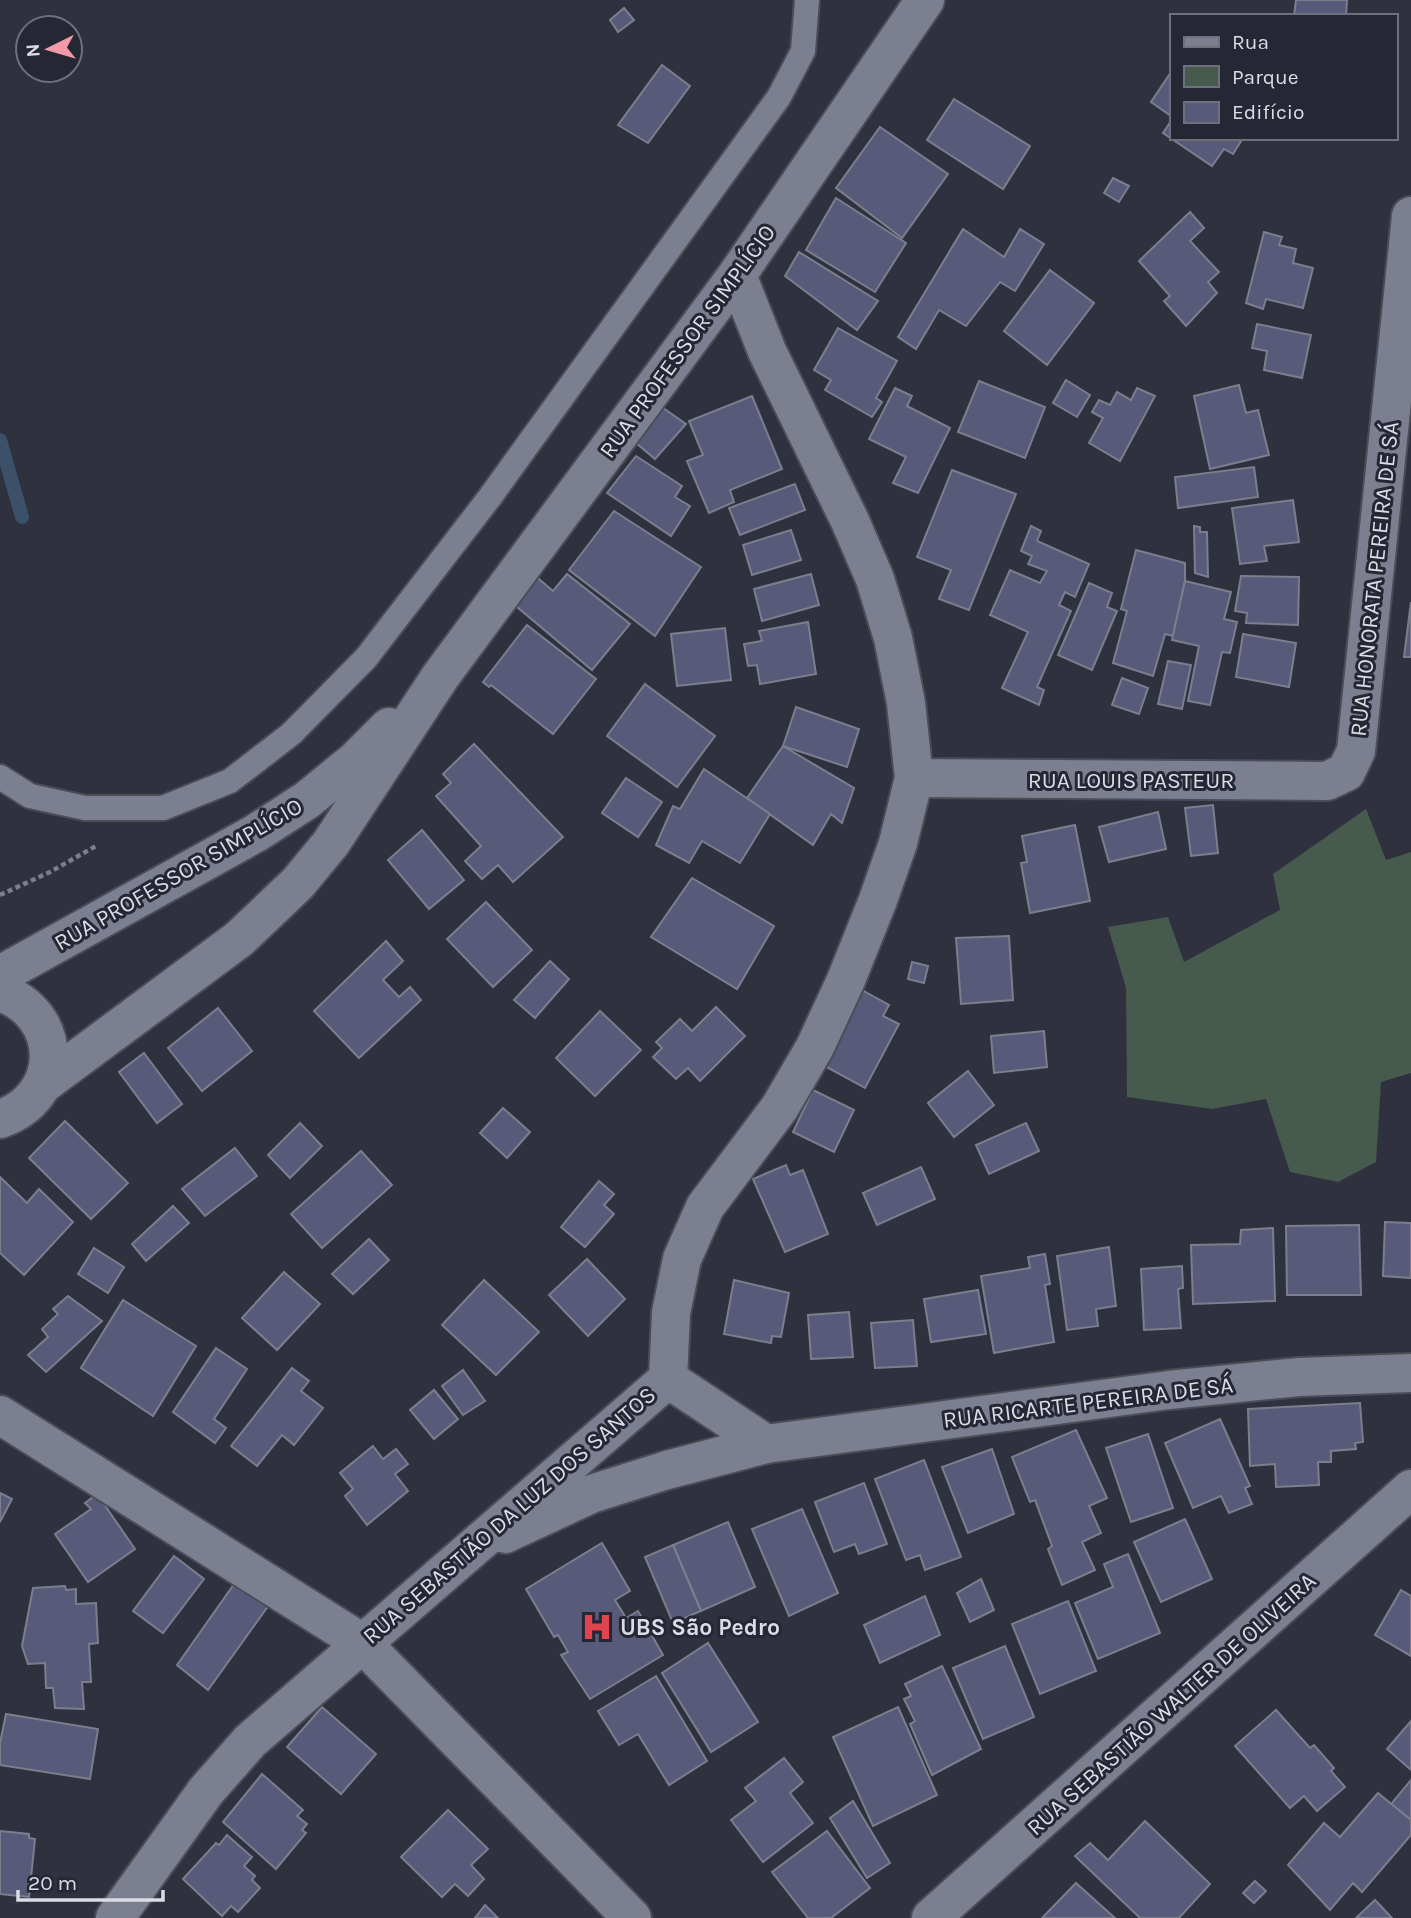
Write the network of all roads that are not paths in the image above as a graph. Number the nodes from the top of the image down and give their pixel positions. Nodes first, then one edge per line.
1 (807, 0) edge
2 (925, 0) edge
3 (1411, 216) edge
4 (737, 275) junction
5 (440, 677) junction
6 (1346, 772) joint
7 (0, 777) edge
8 (914, 778) junction
9 (0, 975) edge
10 (0, 992) edge
11 (42, 1085) junction
12 (0, 1119) edge
13 (1411, 1373) edge
14 (668, 1379) junction
15 (0, 1415) edge
16 (766, 1444) junction
17 (1411, 1489) edge
18 (465, 1552) junction
19 (361, 1642) junction
20 (115, 1918) edge
21 (632, 1918) edge
22 (931, 1918) edge

1 - 7 lane
2 - 4 street, RUA PROFESSOR SIMPLÍCIO
3 - 6 street, RUA HONORATA PEREIRA DE SÁ
4 - 5 street, RUA PROFESSOR SIMPLÍCIO
4 - 8 street, RUA SEBASTIÃO DA LUZ DOS SANTOS
5 - 9 street, RUA PROFESSOR SIMPLÍCIO
5 - 11 street, RUA PROFESSOR SIMPLÍCIO
6 - 8 street, RUA LOUIS PASTEUR
8 - 14 street, RUA SEBASTIÃO DA LUZ DOS SANTOS
10 - 11 street
11 - 12 street, RUA PROFESSOR SIMPLÍCIO
13 - 16 street, RUA RICARTE PEREIRA DE SÁ
14 - 16 street
14 - 18 street, RUA SEBASTIÃO DA LUZ DOS SANTOS
15 - 19 street
16 - 18 street, RUA RICARTE PEREIRA DE SÁ
17 - 22 street, RUA SEBASTIÃO WALTER DE OLIVEIRA
18 - 19 street, RUA SEBASTIÃO DA LUZ DOS SANTOS
19 - 20 street, RUA SEBASTIÃO DA LUZ DOS SANTOS
19 - 21 street

